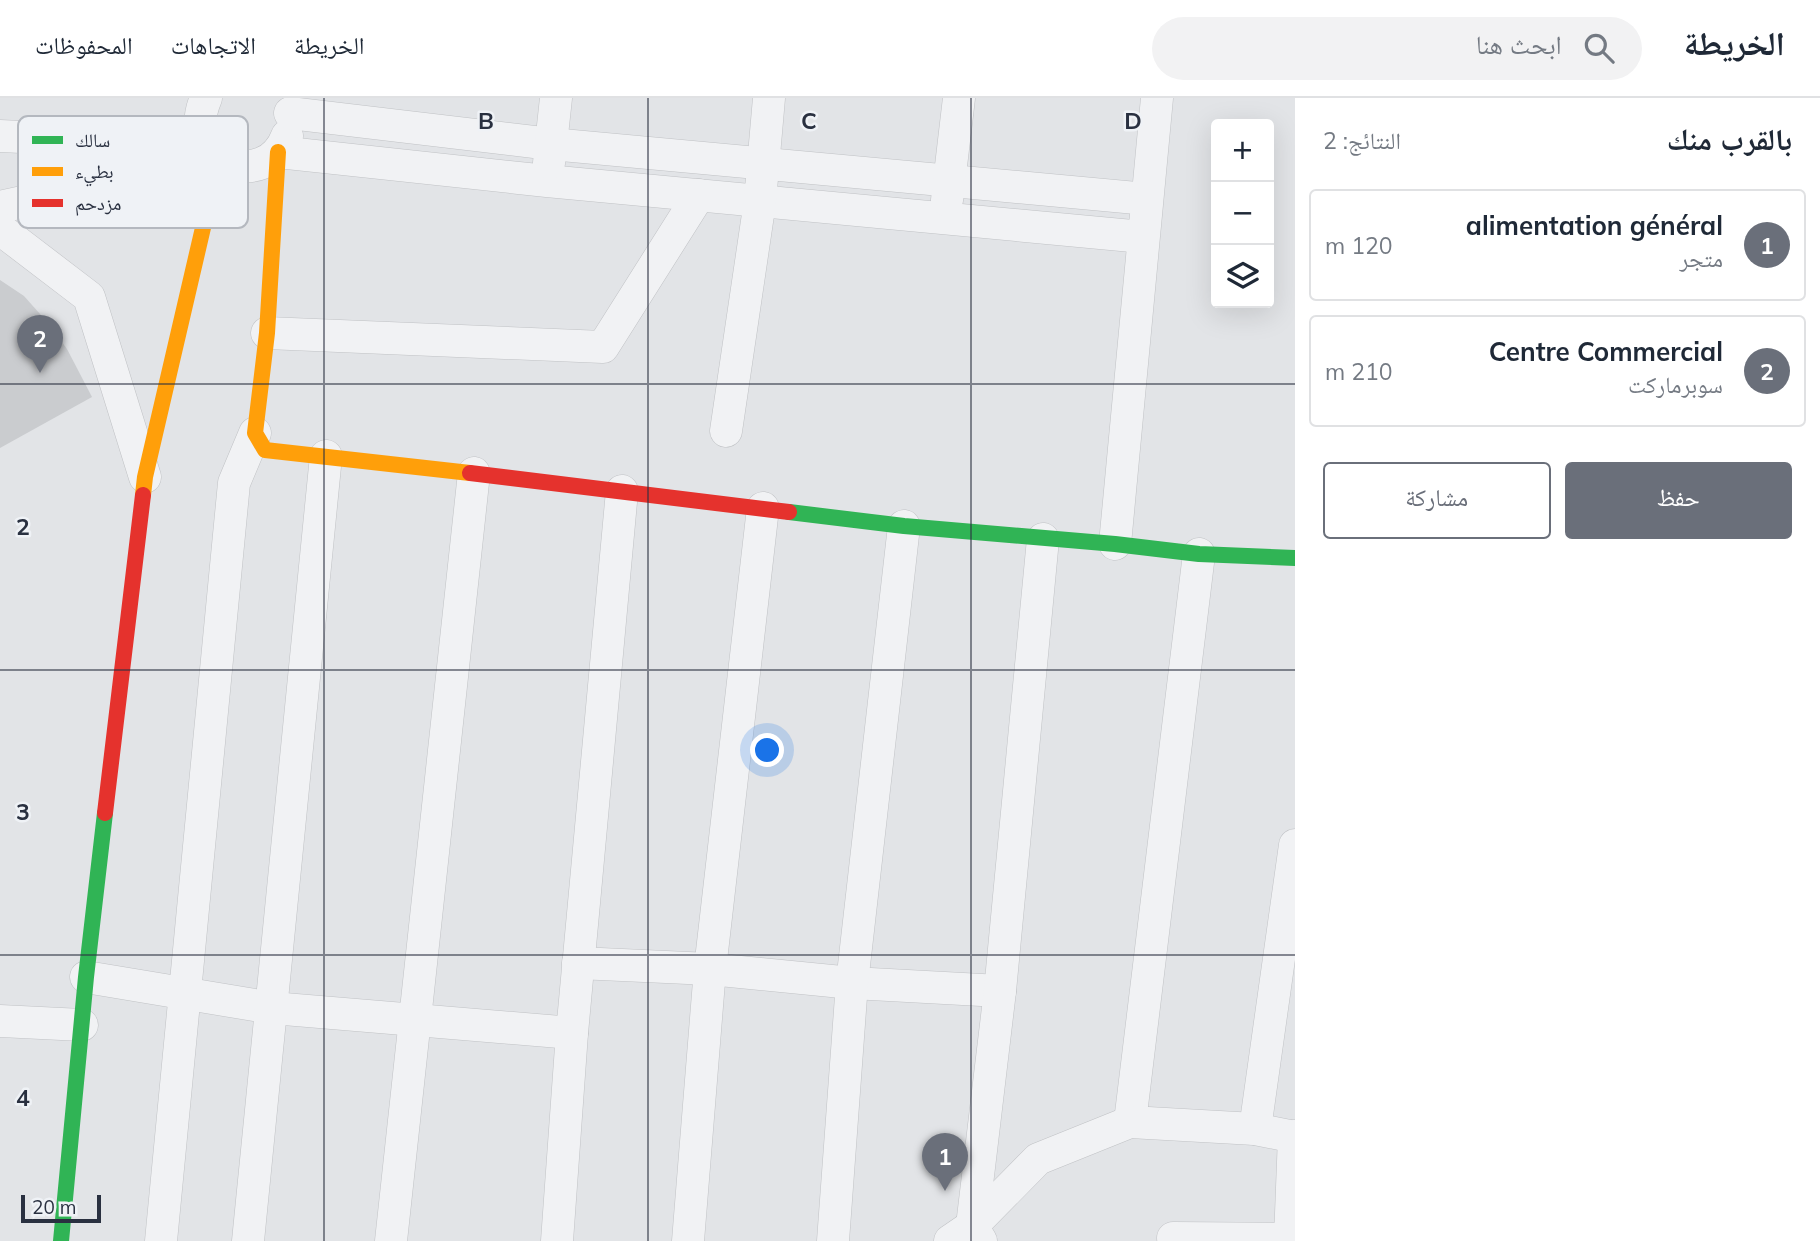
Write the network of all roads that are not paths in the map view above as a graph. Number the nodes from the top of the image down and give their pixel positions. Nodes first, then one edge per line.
1 (206, 98) edge
2 (556, 98) edge
3 (769, 98) edge
4 (958, 98) edge
5 (1157, 98) edge
6 (286, 103) edge
7 (200, 116) edge
8 (0, 136) edge
9 (18, 137) edge
10 (551, 144) junction
11 (278, 152) junction
12 (762, 163) junction
13 (248, 166) edge
14 (948, 180) junction
15 (547, 181) junction
16 (699, 195) junction
17 (1147, 199) junction
18 (760, 201) junction
19 (18, 202) edge
20 (0, 207) edge
21 (946, 219) junction
22 (197, 228) edge
23 (0, 229) edge
24 (1143, 237) junction
25 (267, 332) junction
26 (726, 431) dead end
27 (255, 433) junction
28 (326, 456) junction
29 (474, 473) junction
30 (145, 477) junction
31 (622, 491) junction
32 (763, 508) junction
33 (904, 526) junction
34 (1043, 539) junction
35 (1115, 544) junction
36 (1199, 554) junction
37 (1295, 558) edge
38 (1295, 845) edge
39 (579, 963) junction
40 (709, 969) junction
41 (86, 977) junction
42 (852, 984) junction
43 (1000, 991) junction
44 (185, 993) junction
45 (272, 1007) junction
46 (414, 1019) junction
47 (0, 1021) edge
48 (82, 1025) junction
49 (572, 1033) junction
50 (1130, 1122) junction
51 (1255, 1129) junction
52 (1295, 1136) edge
53 (968, 1236) edge
54 (1174, 1238) dead end
55 (1289, 1240) edge
56 (61, 1241) edge
57 (161, 1241) edge
58 (248, 1241) edge
59 (391, 1241) edge
60 (557, 1241) edge
61 (688, 1241) edge
62 (833, 1241) edge

1 - 7 street
2 - 10 street
3 - 12 street
4 - 14 street
5 - 17 street
6 - 10 street
6 - 11 street
8 - 9 street
10 - 12 street
10 - 15 street
11 - 13 street
11 - 15 street
11 - 25 street
12 - 14 street
12 - 18 street
14 - 17 street
14 - 21 street
15 - 16 street
16 - 18 street
16 - 25 street
17 - 24 street
18 - 21 street
18 - 26 street
19 - 20 street
21 - 24 street
22 - 30 street
23 - 30 street
24 - 35 street
25 - 27 street
27 - 28 street
27 - 44 street
28 - 29 street
28 - 45 street
29 - 31 street
29 - 46 street
30 - 41 street
31 - 32 street
31 - 39 street
32 - 33 street
32 - 40 street
33 - 34 street
33 - 42 street
34 - 35 street
34 - 43 street
35 - 36 street
36 - 37 street
36 - 50 street
38 - 51 street
39 - 40 street
39 - 49 street
40 - 42 street
40 - 61 street
41 - 44 street
41 - 48 street
42 - 43 street
42 - 62 street
43 - 53 street
44 - 45 street
44 - 57 street
45 - 46 street
45 - 58 street
46 - 49 street
46 - 59 street
47 - 48 street
48 - 56 street
49 - 60 street
50 - 51 street
50 - 53 street
51 - 52 street
52 - 55 street
54 - 55 street

